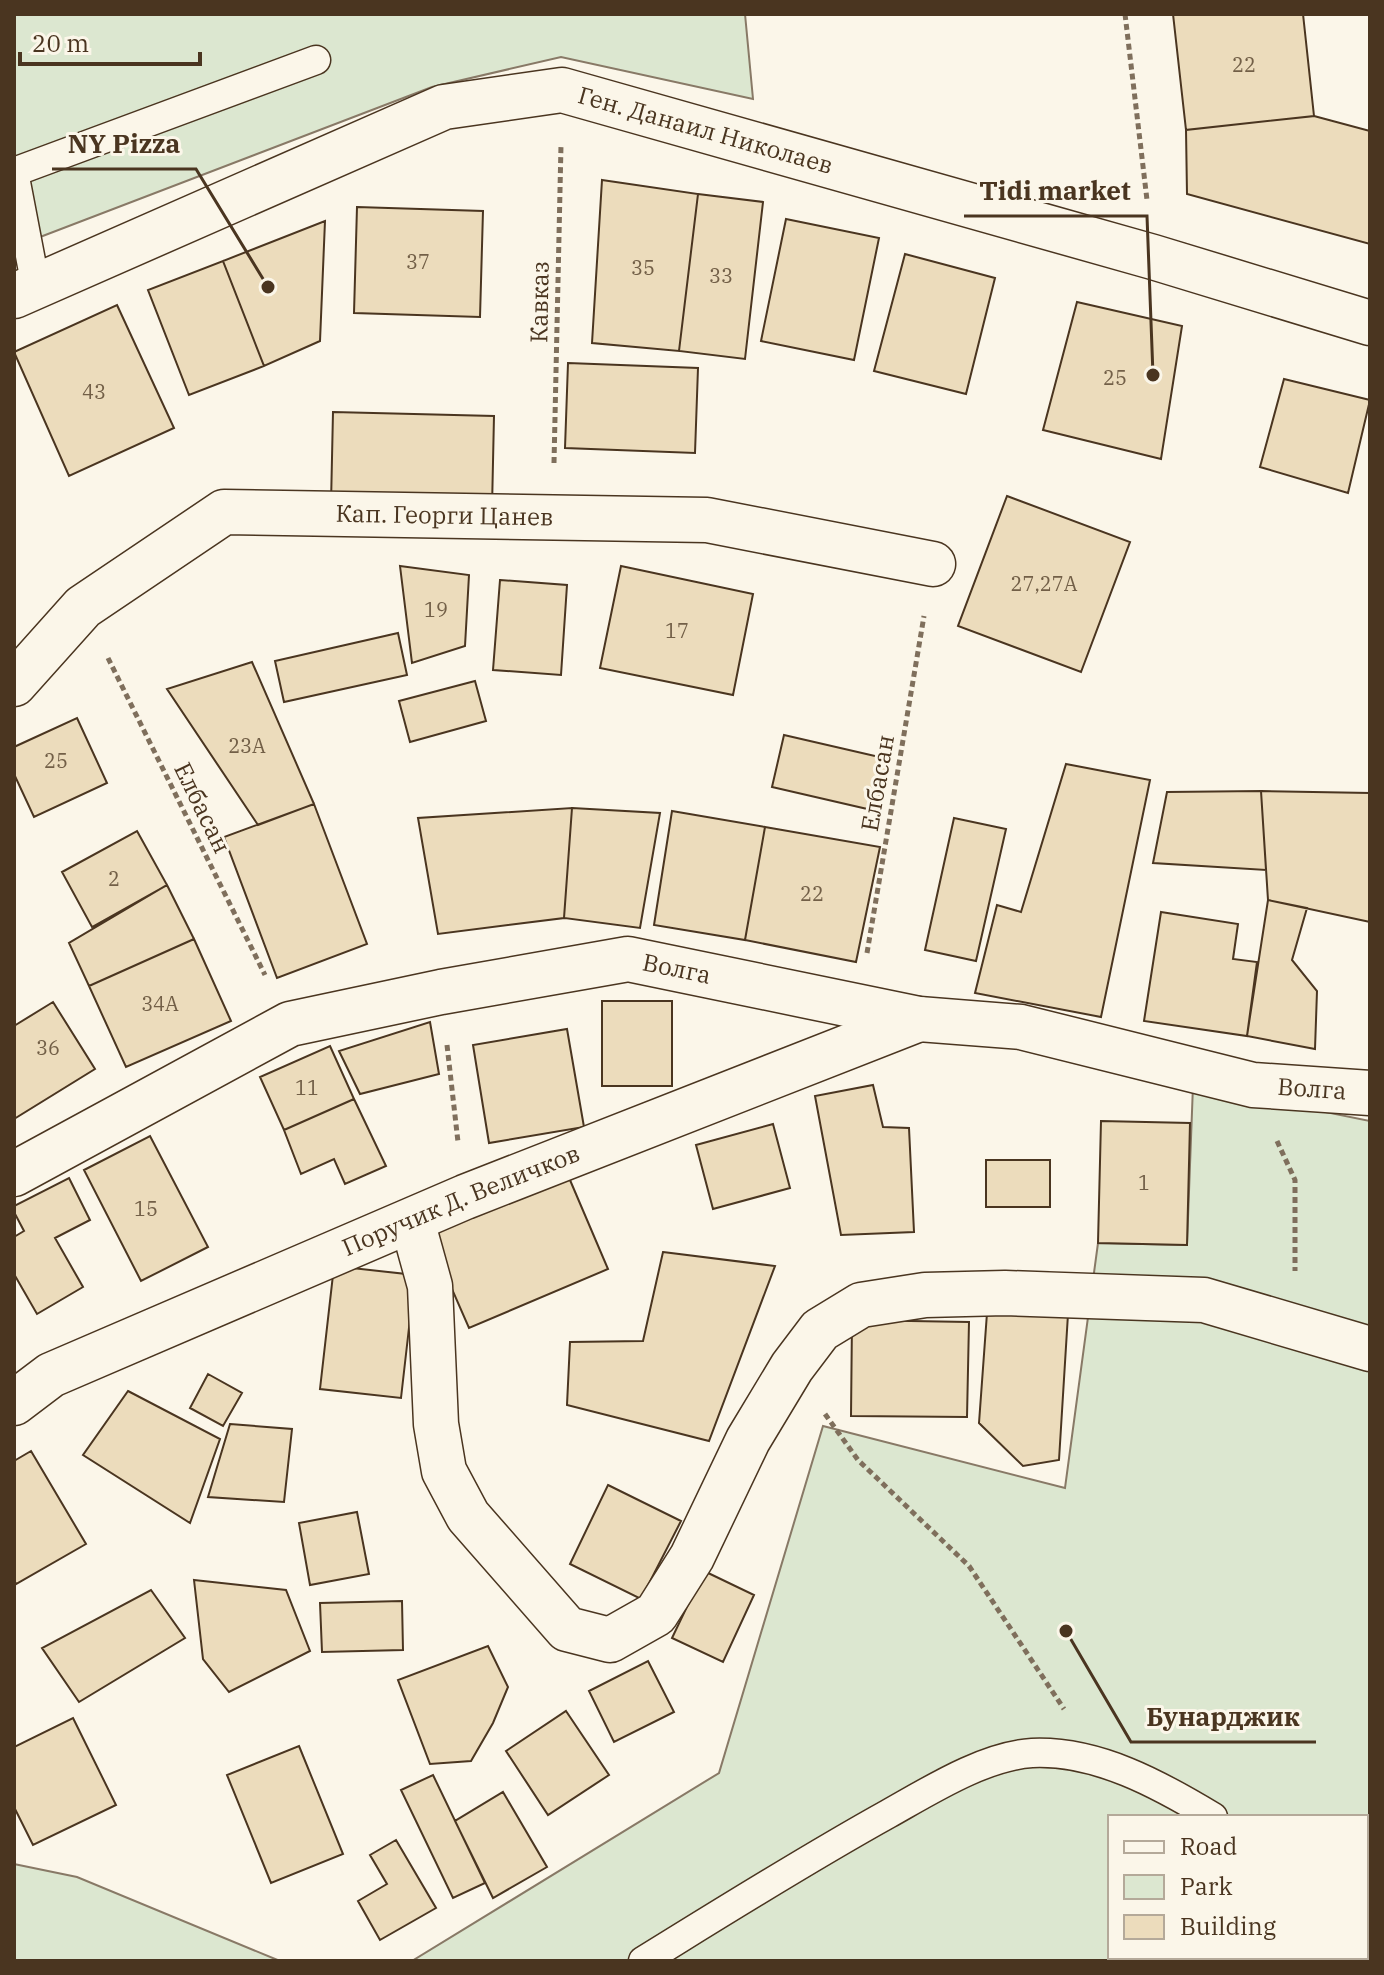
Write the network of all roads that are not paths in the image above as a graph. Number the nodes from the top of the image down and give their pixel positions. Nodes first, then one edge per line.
1 (316, 60) dead end
2 (25, 292) edge
3 (1370, 323) edge
4 (933, 564) road end
5 (14, 684) edge
6 (919, 1019) junction
7 (1370, 1093) edge
8 (14, 1174) edge
9 (412, 1221) junction
10 (1370, 1349) edge
11 (14, 1403) edge
12 (1210, 1815) edge
13 (643, 1961) edge

1 - 2 lane
2 - 3 street, Ген. Данаил Николаев
4 - 5 street, Кап. Георги Цанев
6 - 7 street, Волга
6 - 8 street, Волга
6 - 9 street, Поручик Д. Величков
9 - 10 street
9 - 11 street, Поручик Д. Величков
12 - 13 lane

